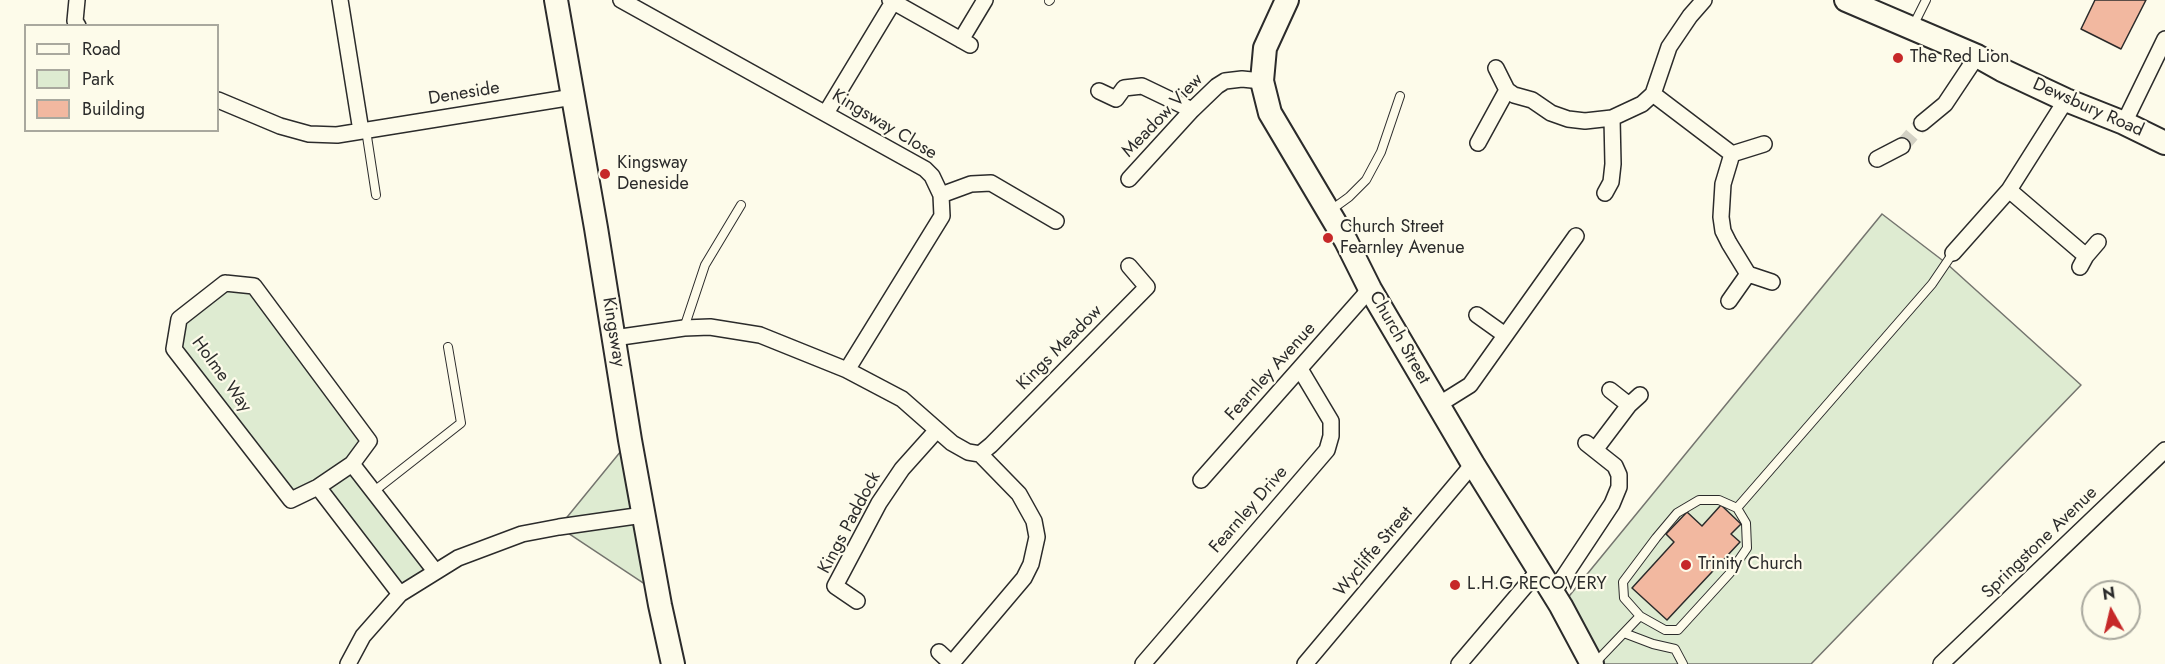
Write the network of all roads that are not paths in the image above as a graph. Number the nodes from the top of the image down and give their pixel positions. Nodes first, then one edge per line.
1 (77, 0) edge
2 (340, 0) edge
3 (556, 0) edge
4 (621, 0) edge
5 (985, 0) edge
6 (1287, 0) edge
7 (1704, 0) edge
8 (1846, 0) edge
9 (1926, 0) edge
10 (892, 1) edge
11 (77, 24) edge
12 (1912, 28) junction
13 (2165, 39) edge
14 (1977, 56) junction
15 (1496, 68) dead end
16 (1262, 81) junction
17 (1507, 90) junction
18 (1099, 91) dead end
19 (1653, 94) junction
20 (1400, 96) dead end
21 (573, 97) junction
22 (219, 100) edge
23 (2066, 100) junction
24 (1192, 110) junction
25 (826, 113) junction
26 (1612, 118) junction
27 (1922, 123) tunnel mouth
28 (2124, 123) junction
29 (363, 130) junction
30 (1478, 143) dead end
31 (2165, 143) edge
32 (1764, 144) dead end
33 (1902, 146) tunnel mouth
34 (1732, 154) junction
35 (1877, 159) dead end
36 (1129, 179) dead end
37 (2009, 190) junction
38 (1605, 193) dead end
39 (376, 195) dead end
40 (941, 195) junction
41 (741, 205) dead end
42 (1328, 212) junction
43 (1056, 221) dead end
44 (1576, 236) dead end
45 (2098, 242) dead end
46 (1953, 253) joint
47 (1128, 266) dead end
48 (1748, 274) junction
49 (1773, 282) dead end
50 (1370, 289) junction
51 (1729, 301) dead end
52 (1477, 315) dead end
53 (684, 328) junction
54 (1505, 335) junction
55 (614, 338) junction
56 (448, 347) dead end
57 (1300, 369) junction
58 (847, 370) junction
59 (1610, 390) dead end
60 (1438, 405) junction
61 (936, 430) junction
62 (2165, 450) edge
63 (980, 454) junction
64 (352, 464) junction
65 (1473, 464) junction
66 (1201, 480) dead end
67 (318, 487) junction
68 (373, 492) junction
69 (1737, 508) junction
70 (643, 515) junction
71 (1539, 570) junction
72 (435, 571) junction
73 (1553, 593) junction
74 (400, 594) junction
75 (857, 601) dead end
76 (1640, 616) junction
77 (1624, 633) junction
78 (939, 652) dead end
79 (348, 664) edge
80 (673, 664) edge
81 (952, 664) edge
82 (1143, 664) edge
83 (1305, 664) edge
84 (1459, 664) edge
85 (1593, 664) edge
86 (1683, 664) edge
87 (1941, 664) edge

1 - 11 street
2 - 29 street
3 - 21 street, Kingsway
4 - 25 street, Kingsway Close
5 - 10 street
6 - 16 street, Church Street
7 - 19 street
8 - 12 street, Dewsbury Road
9 - 12 lane
10 - 25 street
12 - 14 street, Dewsbury Road
13 - 28 street
14 - 23 street, Dewsbury Road
14 - 27 street
15 - 17 street
16 - 24 street, Meadow View
16 - 42 street, Church Street
17 - 26 street
17 - 30 street
18 - 24 street
19 - 26 street
19 - 34 street
20 - 42 lane
21 - 29 street, Deneside
21 - 55 street, Kingsway
22 - 29 street, Deneside
23 - 28 street, Dewsbury Road
23 - 37 street
24 - 36 street, Meadow View
25 - 40 street, Kingsway Close
26 - 38 street
28 - 31 street, Dewsbury Road
29 - 39 lane
32 - 34 street
33 - 35 street
34 - 48 street
37 - 45 street
37 - 46 street
40 - 43 street
40 - 58 street
41 - 53 lane
42 - 50 street, Church Street
44 - 54 street
46 - 69 lane
47 - 63 street, Kings Meadow
48 - 49 street
48 - 51 street
50 - 57 street, Fearnley Avenue
50 - 60 street, Church Street
52 - 54 street
53 - 55 street
53 - 58 street
54 - 60 street
55 - 70 street, Kingsway
56 - 68 lane
57 - 66 street, Fearnley Avenue
57 - 82 street, Fearnley Drive
58 - 61 street
59 - 73 street
60 - 65 street, Church Street
61 - 63 street
61 - 75 street, Kings Paddock
62 - 87 street, Springstone Avenue
63 - 81 street
64 - 67 street, Holme Way
64 - 67 street, Holme Way
64 - 68 street
65 - 71 street, Church Street
65 - 83 street, Wycliffe Street
67 - 74 street
68 - 72 street
69 - 76 lane
69 - 76 lane
70 - 72 street
70 - 80 street, Kingsway
71 - 73 street, Church Street
71 - 84 street
72 - 74 street
73 - 85 street, Church Street
74 - 79 street
76 - 77 lane
77 - 85 lane
77 - 86 lane
78 - 81 street

